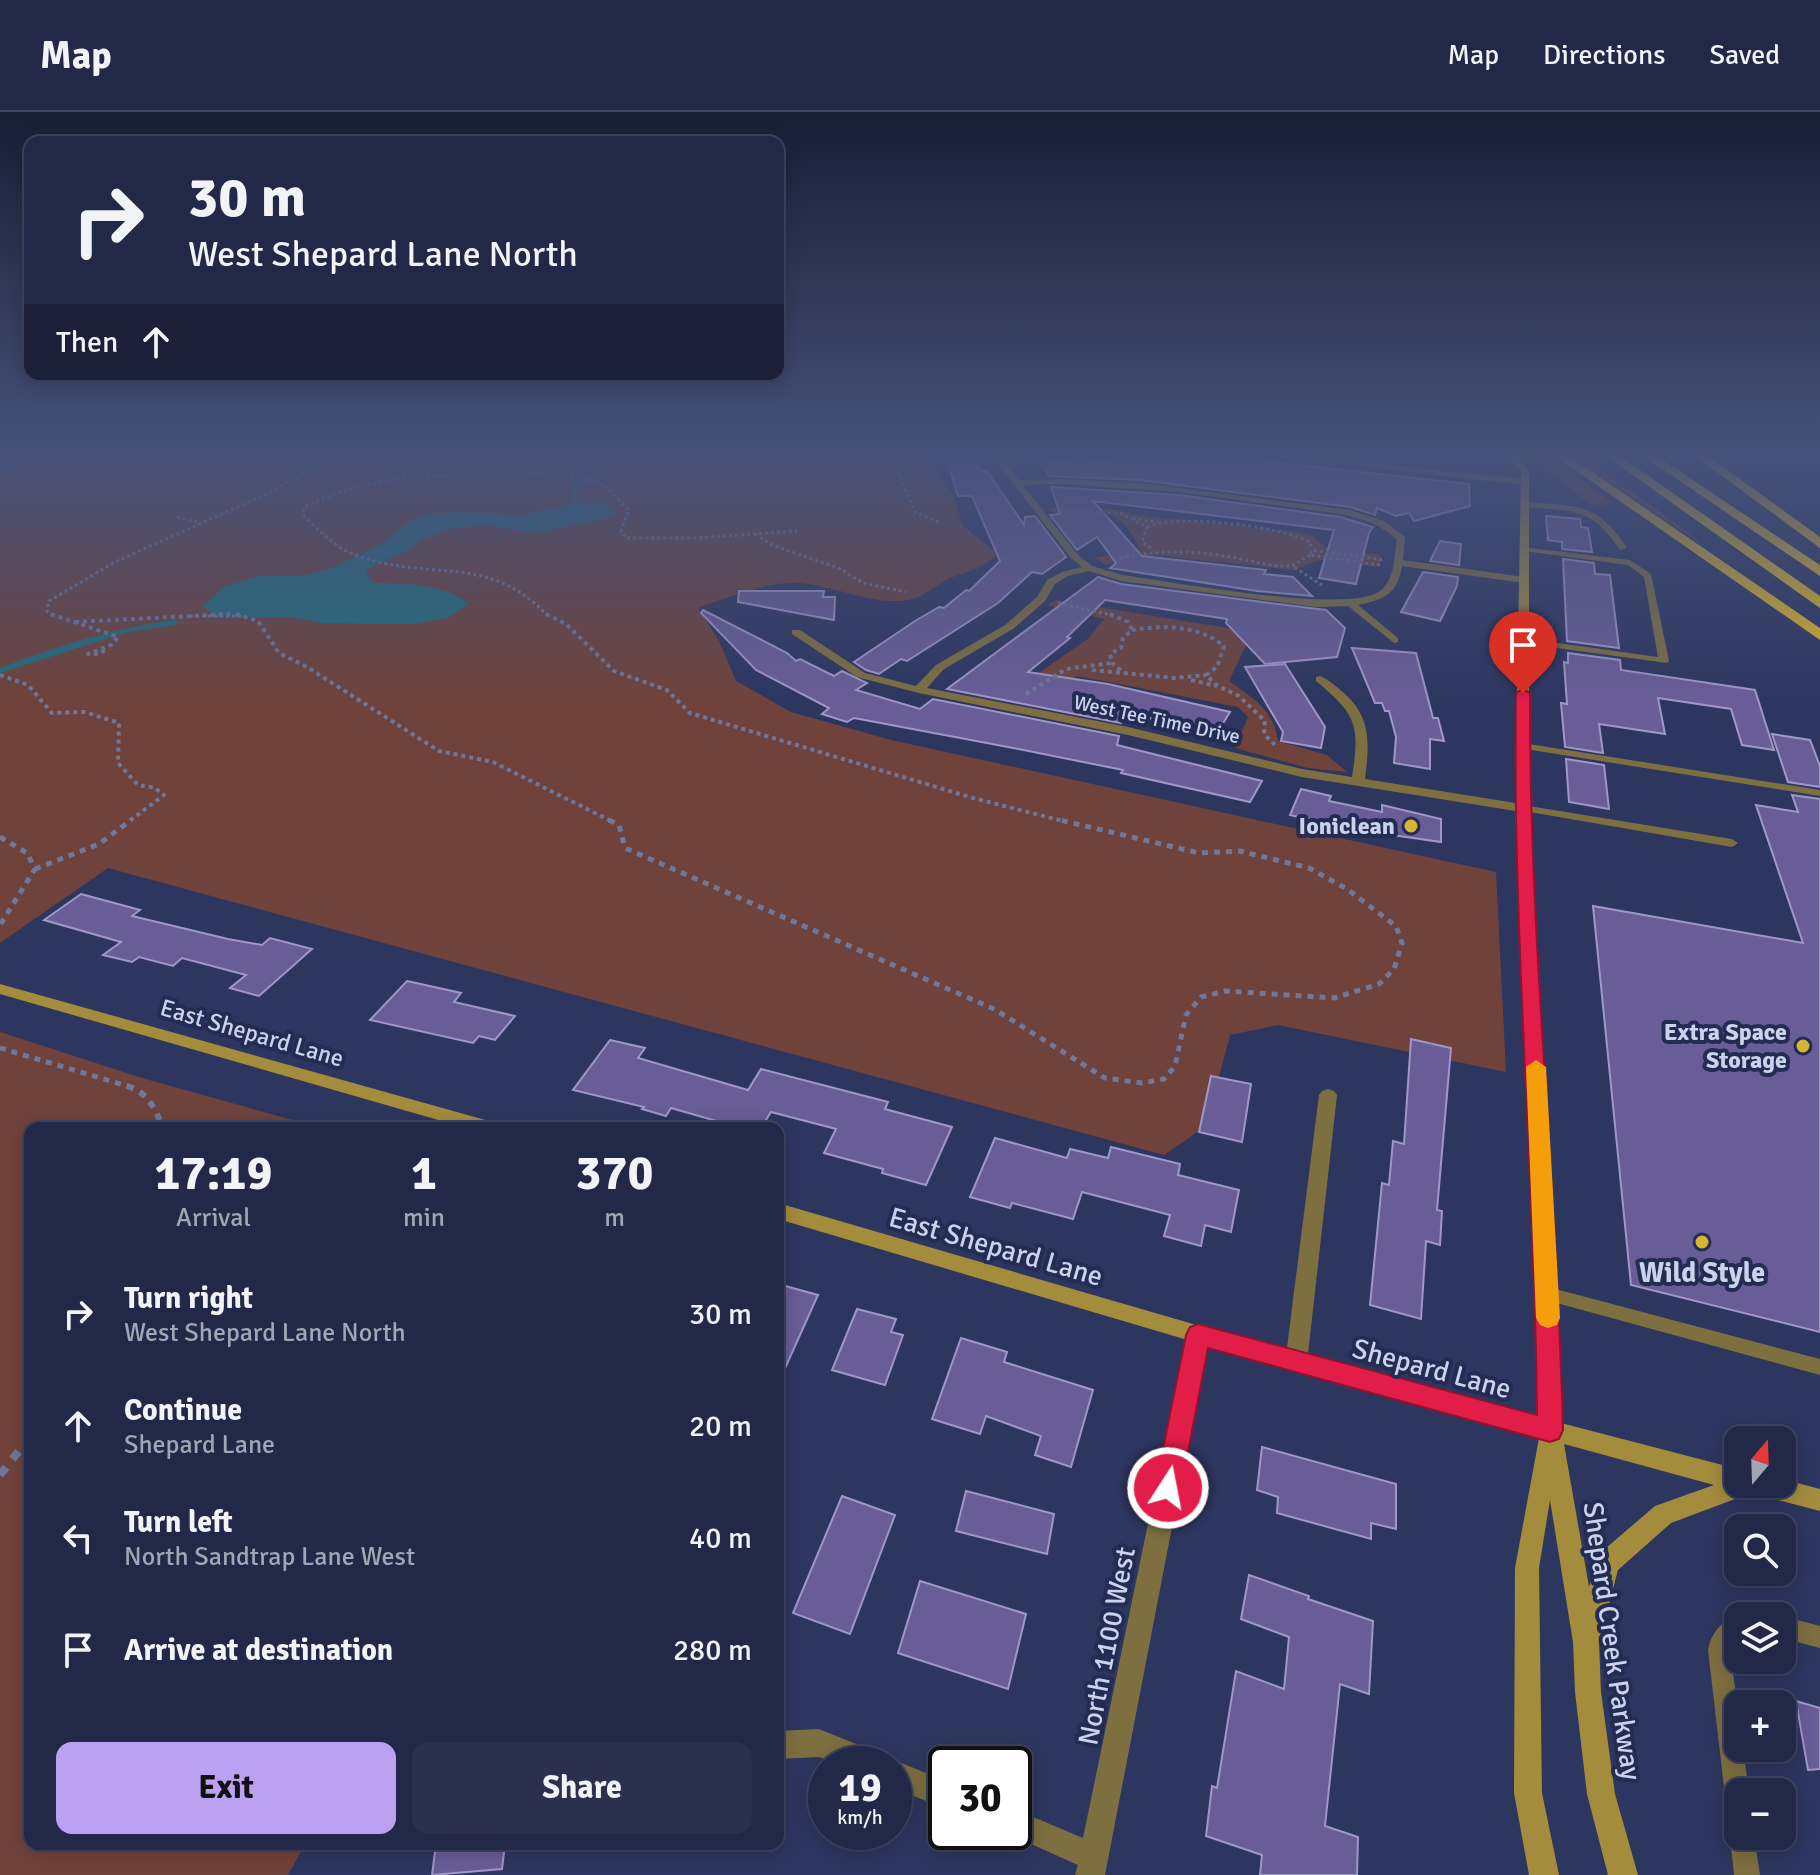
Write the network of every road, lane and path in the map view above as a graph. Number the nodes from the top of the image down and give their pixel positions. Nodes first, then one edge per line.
1 (164, 538) edge
2 (327, 538) edge
3 (762, 538) edge
4 (1060, 538) edge
5 (1143, 538) edge
6 (1304, 538) edge
7 (1401, 538) edge
8 (1524, 538) edge
9 (1618, 538) edge
10 (1680, 538) edge
11 (1728, 538) edge
12 (1770, 538) edge
13 (1623, 548) dead end
14 (1524, 549) junction
15 (1154, 550) junction
16 (1311, 553) junction
17 (1397, 565) junction
18 (1292, 566) junction
19 (1089, 568) junction
20 (1820, 572) edge
21 (1524, 580) junction
22 (906, 592) dead end
23 (1041, 599) junction
24 (1350, 603) junction
25 (1820, 603) edge
26 (75, 622) junction
27 (1128, 622) junction
28 (1149, 626) junction
29 (1132, 630) junction
30 (796, 632) dead end
31 (1820, 635) edge
32 (1394, 640) dead end
33 (1523, 641) junction
34 (108, 648) dead end
35 (1112, 663) junction
36 (1091, 669) junction
37 (1124, 673) junction
38 (0, 675) edge
39 (1206, 675) junction
40 (1187, 679) junction
41 (1320, 679) dead end
42 (1218, 686) junction
43 (919, 690) junction
44 (1008, 708) junction
45 (1523, 746) junction
46 (1289, 750) dead end
47 (1358, 782) junction
48 (1820, 793) edge
49 (1522, 808) junction
50 (0, 837) edge
51 (1732, 843) dead end
52 (35, 869) junction
53 (0, 925) edge
54 (0, 989) edge
55 (0, 1048) edge
56 (1328, 1095) dead end
57 (161, 1122) edge
58 (468, 1122) edge
59 (784, 1213) edge
60 (1548, 1294) junction
61 (1198, 1335) junction
62 (1296, 1363) junction
63 (1820, 1367) edge
64 (1550, 1430) junction
65 (24, 1445) edge
66 (0, 1475) edge
67 (1724, 1476) edge
68 (1724, 1492) edge
69 (1796, 1494) edge
70 (1820, 1500) edge
71 (1796, 1631) edge
72 (1724, 1637) edge
73 (1820, 1637) edge
74 (1586, 1642) junction
75 (784, 1745) edge
76 (826, 1746) edge
77 (1735, 1778) edge
78 (1032, 1833) edge
79 (1744, 1850) edge
80 (1092, 1866) edge
81 (1544, 1875) edge
82 (1623, 1875) edge
83 (1747, 1875) edge

1 - 26 path
2 - 26 path
3 - 22 path
4 - 19 street
5 - 15 path
6 - 16 path
7 - 17 street
8 - 14 street
9 - 13 lane
10 - 31 highway
11 - 25 highway
12 - 20 highway
14 - 21 street
14 - 33 lane
15 - 18 path
15 - 19 path
16 - 17 path
16 - 18 path
17 - 21 street
17 - 24 street
18 - 24 path
19 - 23 street
19 - 24 street
21 - 33 street
23 - 27 path
23 - 43 street
24 - 32 street
26 - 34 path
27 - 28 path
27 - 29 path
28 - 29 path
28 - 39 path
29 - 35 path
30 - 43 street, West Tee Time Drive
33 - 45 street
35 - 36 path
35 - 37 path
36 - 37 path
36 - 44 path
37 - 40 path
38 - 52 path
39 - 40 path
39 - 42 path
40 - 42 path
41 - 47 street
42 - 46 path
43 - 44 street, West Tee Time Drive
44 - 47 street, West Tee Time Drive
45 - 48 lane
45 - 49 street
47 - 49 street, West Tee Time Drive
49 - 51 lane
49 - 60 street
50 - 52 path
52 - 53 path
54 - 58 street, East Shepard Lane
55 - 57 path
56 - 62 street
59 - 61 street, East Shepard Lane
60 - 63 lane
60 - 64 street
61 - 62 street, East Shepard Lane
61 - 80 street, North 1100 West
62 - 64 street, Shepard Lane
64 - 67 street, Shepard Lane
64 - 74 street, Shepard Creek Parkway
64 - 81 street
65 - 66 path
68 - 74 street
69 - 70 street
71 - 73 lane
72 - 77 lane
74 - 82 street, Shepard Creek Parkway
75 - 76 street
78 - 80 street
79 - 83 lane

